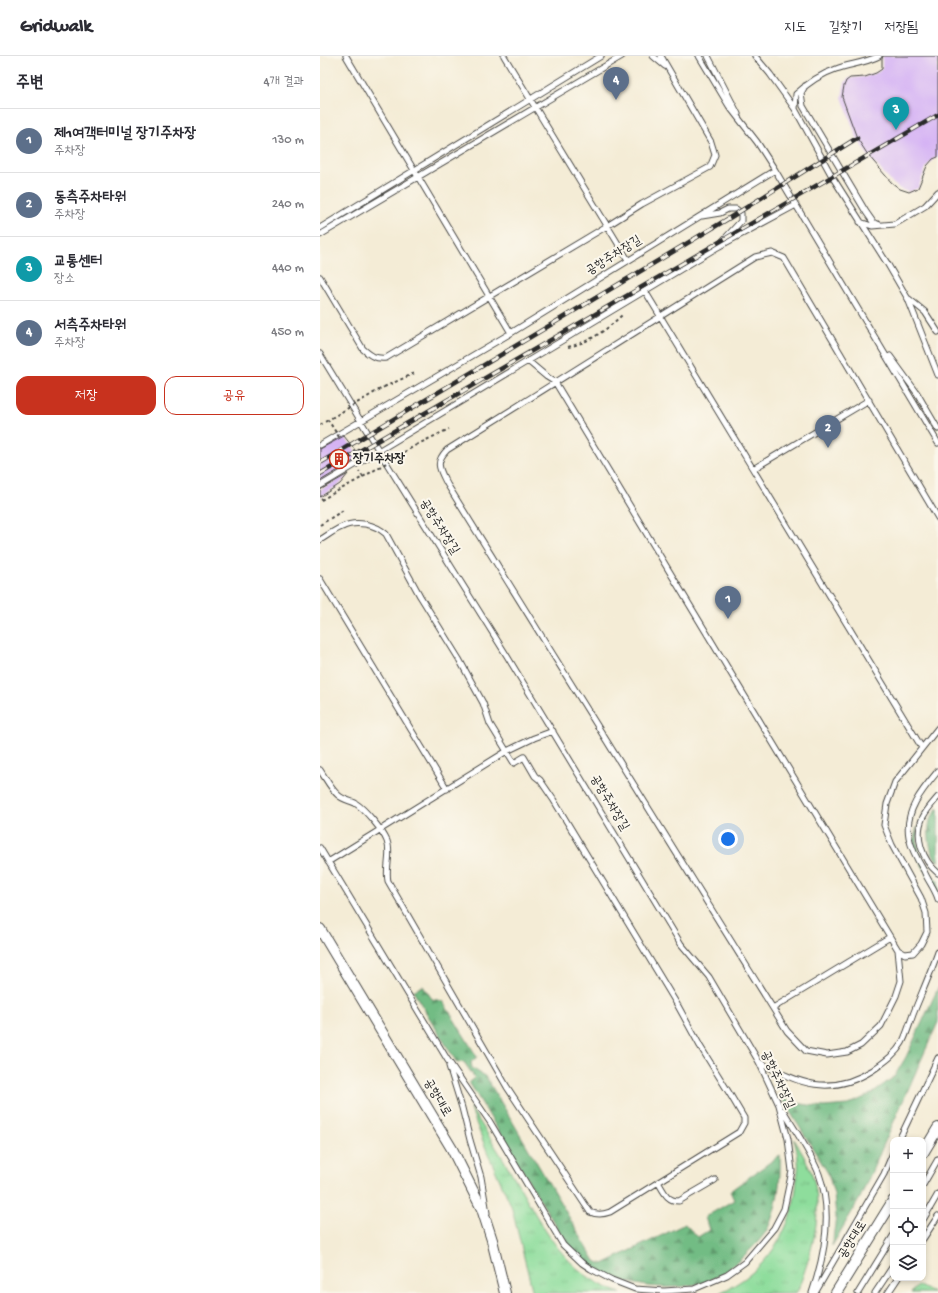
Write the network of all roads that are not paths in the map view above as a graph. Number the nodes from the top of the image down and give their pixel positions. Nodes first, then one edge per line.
1 (346, 56) edge
2 (504, 56) edge
3 (601, 56) edge
4 (622, 56) edge
5 (653, 56) edge
6 (661, 56) edge
7 (699, 56) edge
8 (708, 56) edge
9 (755, 56) edge
10 (759, 56) edge
11 (875, 57) edge
12 (668, 69) junction
13 (770, 74) junction
14 (805, 86) junction
15 (531, 99) junction
16 (535, 107) junction
17 (795, 109) junction
18 (741, 121) junction
19 (414, 170) junction
20 (775, 170) junction
21 (418, 177) junction
22 (938, 192) edge
23 (796, 205) junction
24 (698, 217) junction
25 (860, 222) junction
26 (880, 225) junction
27 (607, 226) junction
28 (320, 228) edge
29 (320, 235) edge
30 (716, 248) junction
31 (628, 260) junction
32 (320, 277) edge
33 (645, 291) junction
34 (489, 296) junction
35 (908, 299) junction
36 (661, 316) junction
37 (872, 331) junction
38 (938, 332) edge
39 (511, 333) junction
40 (320, 354) edge
41 (528, 360) junction
42 (938, 375) edge
43 (555, 382) junction
44 (869, 400) junction
45 (360, 421) junction
46 (938, 429) edge
47 (938, 443) edge
48 (320, 445) edge
49 (379, 451) junction
50 (753, 469) junction
51 (320, 486) edge
52 (938, 518) edge
53 (320, 540) edge
54 (320, 578) edge
55 (938, 728) edge
56 (553, 731) junction
57 (922, 748) junction
58 (507, 751) junction
59 (320, 770) edge
60 (938, 771) edge
61 (446, 789) junction
62 (938, 797) edge
63 (380, 830) junction
64 (320, 848) edge
65 (328, 862) junction
66 (938, 873) edge
67 (938, 899) edge
68 (320, 929) edge
69 (890, 937) junction
70 (898, 950) junction
71 (938, 952) edge
72 (773, 1008) junction
73 (938, 1058) edge
74 (446, 1059) junction
75 (759, 1062) junction
76 (779, 1105) junction
77 (938, 1128) edge
78 (900, 1137) edge
79 (926, 1148) edge
80 (938, 1159) edge
81 (890, 1160) edge
82 (715, 1180) dead end
83 (926, 1180) edge
84 (658, 1182) junction
85 (938, 1194) edge
86 (890, 1206) edge
87 (926, 1215) edge
88 (938, 1216) edge
89 (926, 1235) edge
90 (492, 1240) junction
91 (890, 1241) edge
92 (890, 1270) edge
93 (896, 1281) edge
94 (505, 1293) edge
95 (814, 1293) edge
96 (836, 1293) edge
97 (858, 1293) edge
98 (875, 1293) edge
99 (888, 1293) edge

1 - 19 lane
2 - 15 lane
3 - 15 lane
4 - 16 lane
5 - 12 lane
6 - 12 lane
7 - 18 lane
8 - 18 lane
9 - 13 lane
10 - 13 lane
11 - 14 lane
12 - 27 lane
13 - 17 lane
14 - 17 lane
14 - 26 lane
15 - 16 lane
15 - 19 lane
16 - 21 lane
16 - 27 lane
17 - 25 lane
18 - 20 lane
19 - 21 lane
19 - 28 lane
20 - 23 lane
20 - 24 lane, 공항주차장길
21 - 29 lane
21 - 34 lane
22 - 26 lane
23 - 30 lane
23 - 37 lane
24 - 30 lane
24 - 31 lane, 공항주차장길
25 - 26 lane
25 - 35 lane
27 - 31 lane
27 - 34 lane
30 - 33 lane
31 - 39 lane, 공항주차장길
32 - 34 lane
33 - 36 lane
33 - 41 lane
34 - 39 lane
35 - 38 lane
35 - 42 lane
36 - 43 lane
36 - 44 lane
36 - 50 lane
37 - 46 lane
37 - 47 lane
39 - 45 lane, 공항주차장길
40 - 45 lane, 공항주차장길
41 - 43 lane
41 - 49 lane
43 - 69 lane
43 - 72 lane
44 - 50 lane
44 - 52 lane
45 - 48 lane, 공항주차장길
45 - 49 lane, 공항주차장길
49 - 51 lane
49 - 56 lane, 공항주차장길
50 - 57 lane
53 - 58 lane
54 - 61 lane
55 - 57 lane
56 - 58 lane
56 - 75 lane, 공항주차장길
57 - 70 lane
58 - 61 lane
58 - 84 lane
59 - 63 lane
60 - 67 lane
61 - 63 lane
62 - 66 lane
63 - 65 lane
63 - 84 lane
64 - 65 lane, 공항주차장길
65 - 74 lane, 공항주차장길
68 - 90 street, 공항대로
69 - 70 lane
69 - 72 lane
70 - 72 lane
71 - 75 lane
73 - 78 lane
74 - 76 lane, 공항주차장길
74 - 90 lane
75 - 76 lane, 공항주차장길
76 - 95 lane
77 - 79 street
80 - 83 lane
81 - 95 lane
82 - 84 lane
85 - 87 lane
86 - 96 street, 공항대로
88 - 89 lane
90 - 94 street, 공항대로
91 - 97 lane
92 - 98 lane
93 - 99 lane

